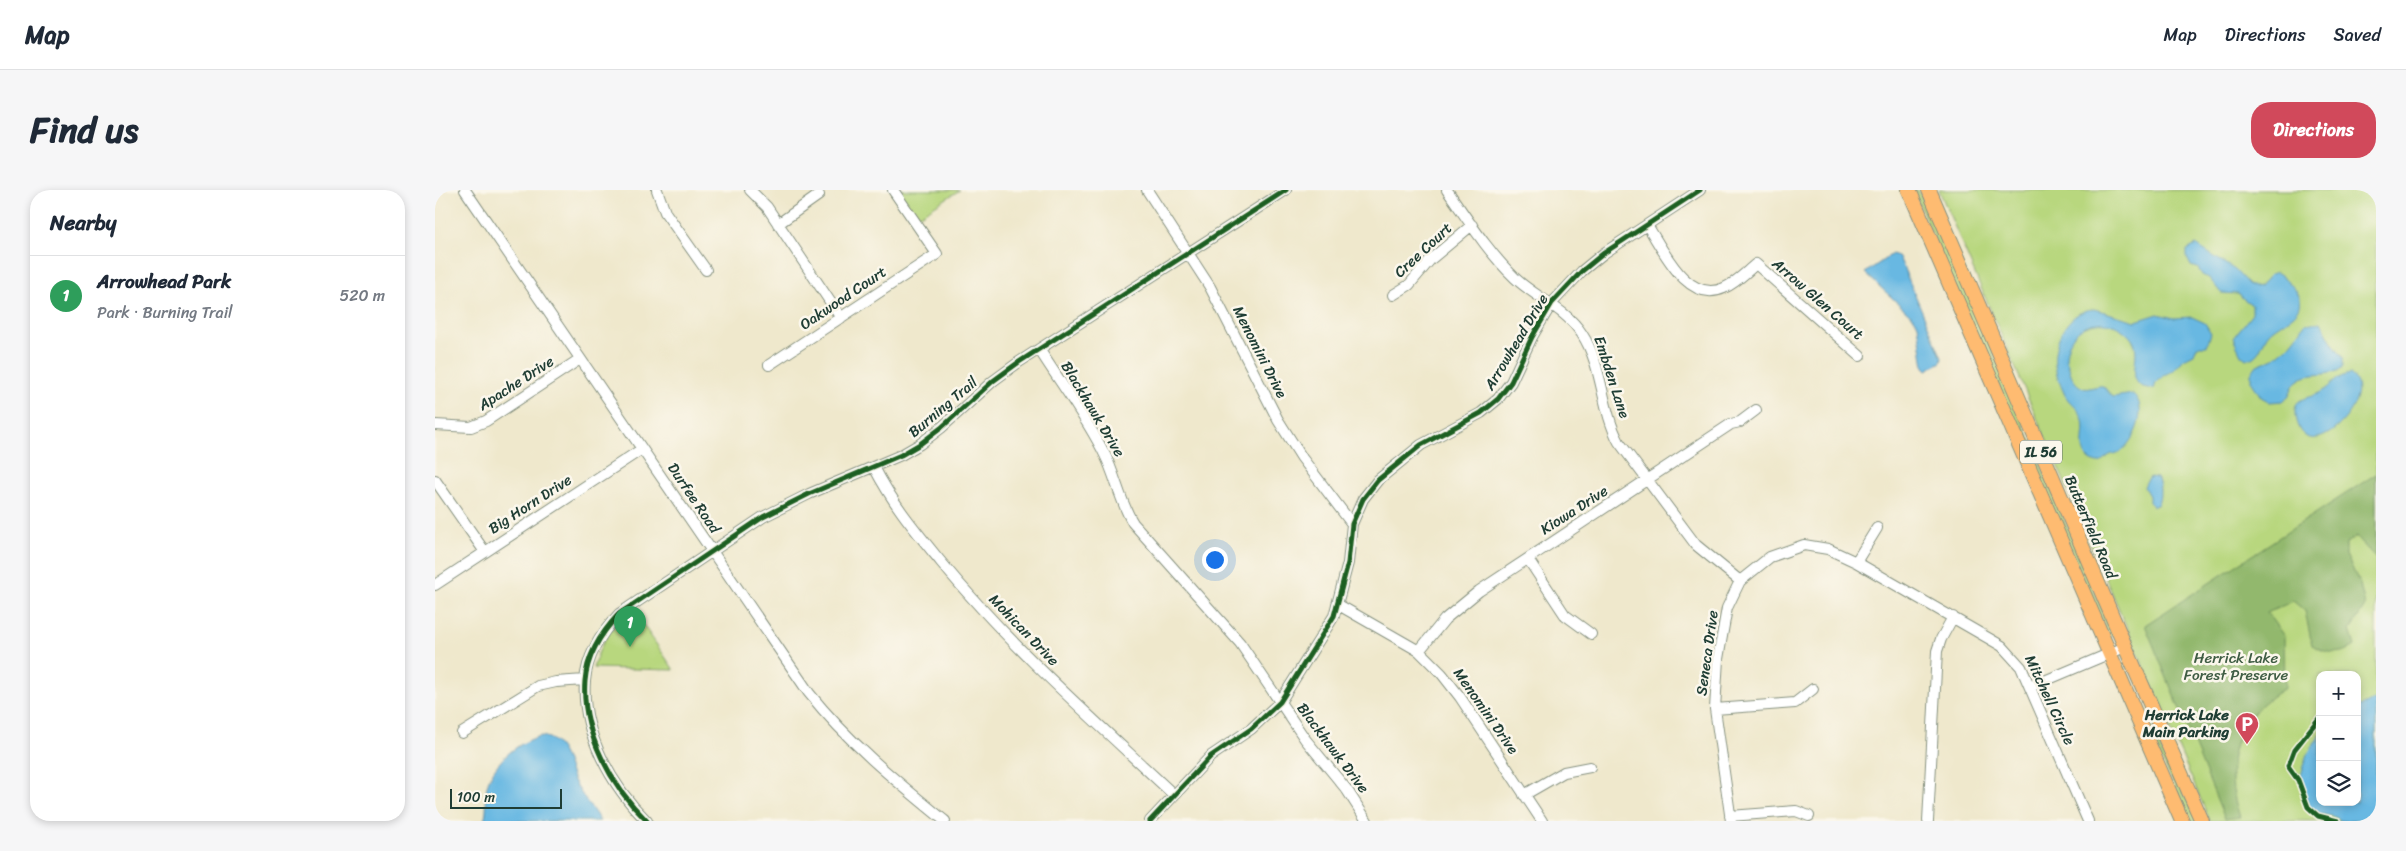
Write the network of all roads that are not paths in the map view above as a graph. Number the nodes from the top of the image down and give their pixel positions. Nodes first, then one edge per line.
1 (465, 190) edge
2 (657, 190) edge
3 (750, 190) edge
4 (893, 190) edge
5 (1147, 190) edge
6 (1286, 190) edge
7 (1447, 190) edge
8 (1699, 190) edge
9 (1909, 190) edge
10 (1929, 190) edge
11 (819, 195) dead end
12 (778, 224) junction
13 (1472, 225) junction
14 (1647, 225) junction
15 (1188, 253) junction
16 (706, 270) dead end
17 (1393, 295) dead end
18 (1552, 302) junction
19 (841, 318) junction
20 (1039, 349) junction
21 (1860, 356) dead end
22 (580, 359) junction
23 (769, 365) dead end
24 (1757, 410) dead end
25 (435, 425) edge
26 (642, 448) junction
27 (874, 467) junction
28 (435, 480) edge
29 (1646, 480) junction
30 (1352, 524) junction
31 (1877, 528) dead end
32 (711, 550) junction
33 (485, 552) junction
34 (1528, 559) junction
35 (1856, 562) junction
36 (1740, 581) junction
37 (435, 585) edge
38 (1337, 604) junction
39 (1953, 617) junction
40 (1591, 634) dead end
41 (2125, 647) junction
42 (1419, 651) junction
43 (2108, 654) junction
44 (585, 680) junction
45 (2030, 687) junction
46 (1813, 689) dead end
47 (1280, 702) junction
48 (1715, 709) junction
49 (462, 733) dead end
50 (1590, 767) dead end
51 (1174, 795) junction
52 (1524, 795) junction
53 (1809, 816) dead end
54 (1730, 819) edge
55 (647, 821) edge
56 (945, 821) edge
57 (1150, 821) edge
58 (1367, 821) edge
59 (1542, 821) edge
60 (1928, 821) edge
61 (2088, 821) edge
62 (2182, 821) edge
63 (2202, 821) edge

1 - 22 street, Durfee Road
2 - 16 street
3 - 12 street
4 - 19 street, Oakwood Court
5 - 15 street, Menomini Drive
6 - 15 street, Burning Trail
7 - 13 street, Embden Lane
8 - 14 street, Arrowhead Drive
9 - 43 main road, IL 56
10 - 41 main road, Butterfield Road / IL 56
11 - 12 street
12 - 19 street
13 - 17 street, Cree Court
13 - 18 street, Embden Lane
14 - 18 street, Arrowhead Drive
14 - 21 street, Arrow Glen Court
15 - 20 street, Burning Trail
15 - 30 street, Menomini Drive
18 - 29 street, Embden Lane
18 - 30 street, Arrowhead Drive
19 - 23 street, Oakwood Court
20 - 27 street, Burning Trail
20 - 47 street, Blackhawk Drive
22 - 25 street, Apache Drive
22 - 26 street, Durfee Road
24 - 29 street, Kiowa Drive
26 - 32 street, Durfee Road
26 - 33 street, Big Horn Drive
27 - 32 street, Burning Trail
27 - 51 street, Mohican Drive
28 - 33 street
29 - 34 street, Kiowa Drive
29 - 36 street, Embden Lane
30 - 38 street, Arrowhead Drive
31 - 35 street
32 - 44 street, Burning Trail
32 - 56 street, Durfee Road
33 - 37 street, Big Horn Drive
34 - 40 street
34 - 42 street, Kiowa Drive
35 - 36 street, Seneca Drive
35 - 39 street, Seneca Drive
36 - 48 street, Seneca Drive
38 - 42 street, Menomini Drive
38 - 47 street, Arrowhead Drive
39 - 45 street, Mitchell Circle
39 - 60 street
41 - 43 street
41 - 63 main road, Butterfield Road / IL 56
42 - 52 street, Menomini Drive
43 - 45 street
43 - 62 main road, IL 56
44 - 49 street
44 - 55 street, Burning Trail
45 - 61 street, Mitchell Circle
46 - 48 street
47 - 51 street, Arrowhead Drive
47 - 58 street, Blackhawk Drive
48 - 54 street, Seneca Drive
50 - 52 street
51 - 57 street, Arrowhead Drive
52 - 59 street, Menomini Drive
53 - 54 street

